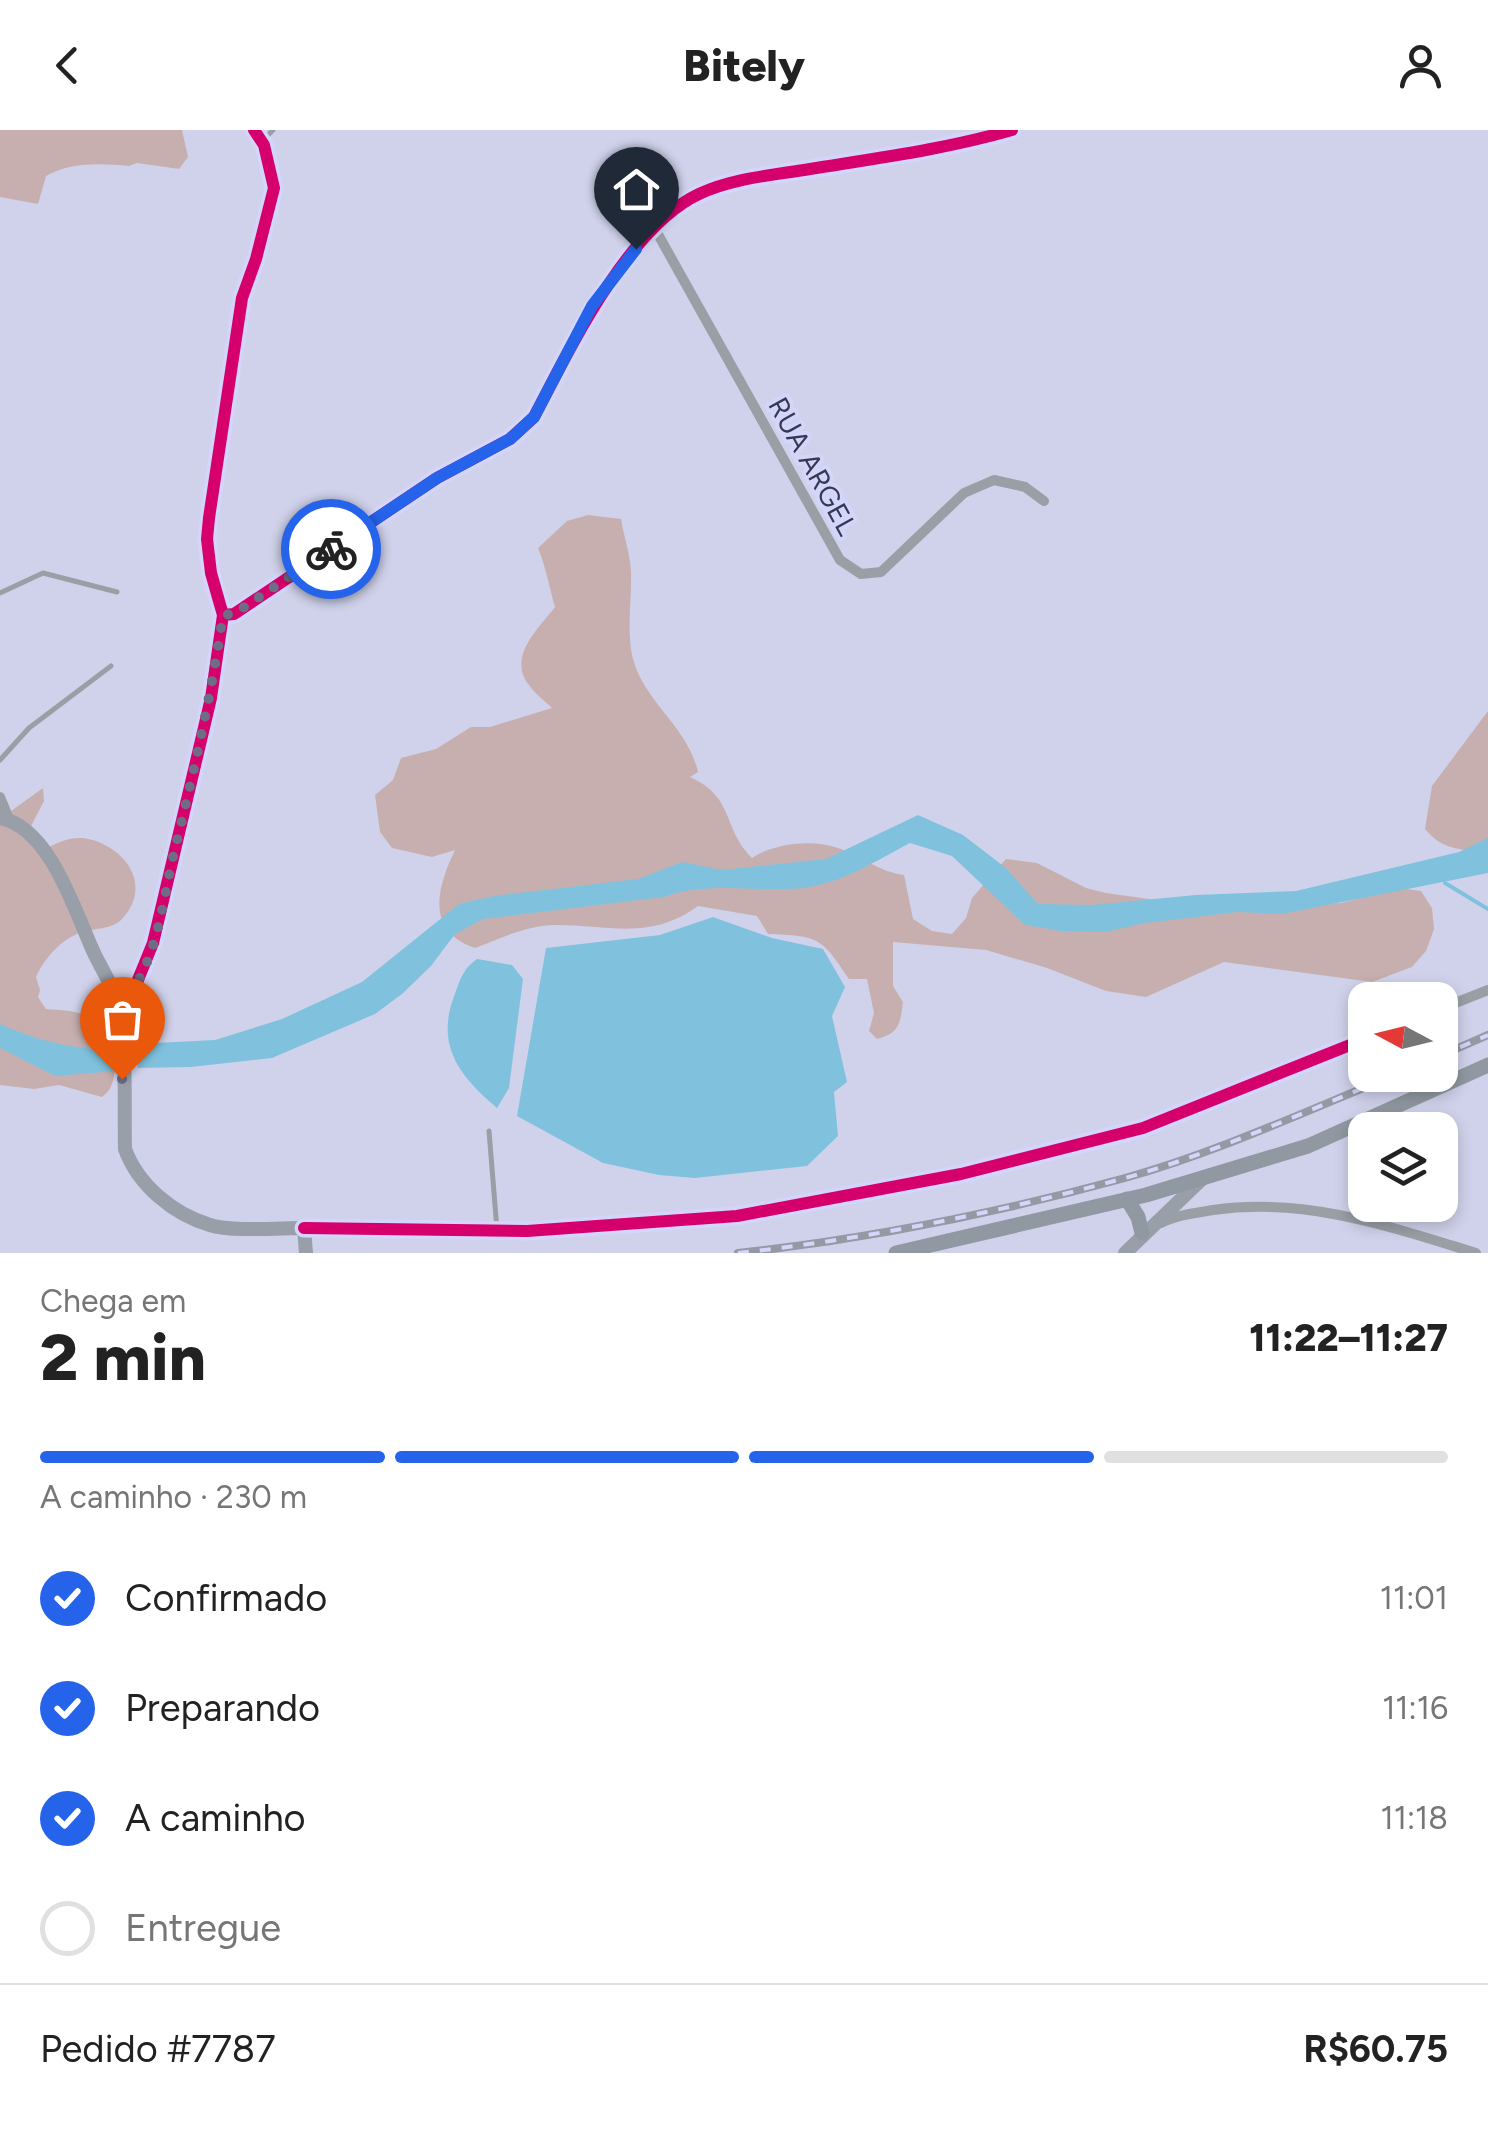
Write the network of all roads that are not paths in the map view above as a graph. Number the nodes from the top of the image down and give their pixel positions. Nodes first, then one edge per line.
1 (254, 130) edge
2 (273, 130) edge
3 (1012, 130) edge
4 (262, 141) junction
5 (655, 229) junction
6 (1044, 501) dead end
7 (117, 592) dead end
8 (0, 594) edge
9 (223, 615) junction
10 (111, 666) dead end
11 (0, 760) edge
12 (0, 797) edge
13 (4, 818) edge
14 (1488, 990) edge
15 (1458, 1002) edge
16 (119, 1006) junction
17 (1348, 1046) edge
18 (1488, 1066) edge
19 (489, 1130) dead end
20 (1202, 1179) junction
21 (1126, 1199) junction
22 (304, 1228) junction
23 (497, 1230) junction
24 (1147, 1231) junction
25 (306, 1253) edge
26 (896, 1253) edge
27 (1125, 1253) edge
28 (1476, 1253) edge

1 - 4 street
2 - 4 lane
3 - 5 street
4 - 9 street
5 - 6 street, RUA ARGEL
5 - 9 street
7 - 8 lane
9 - 16 street
10 - 11 lane
12 - 13 street
13 - 16 main road
14 - 15 street
16 - 22 main road
17 - 23 street
18 - 20 main road
19 - 23 lane
20 - 21 main road
20 - 24 main road
21 - 24 main road
21 - 26 main road
22 - 23 street
22 - 25 main road
24 - 27 main road
24 - 28 street

